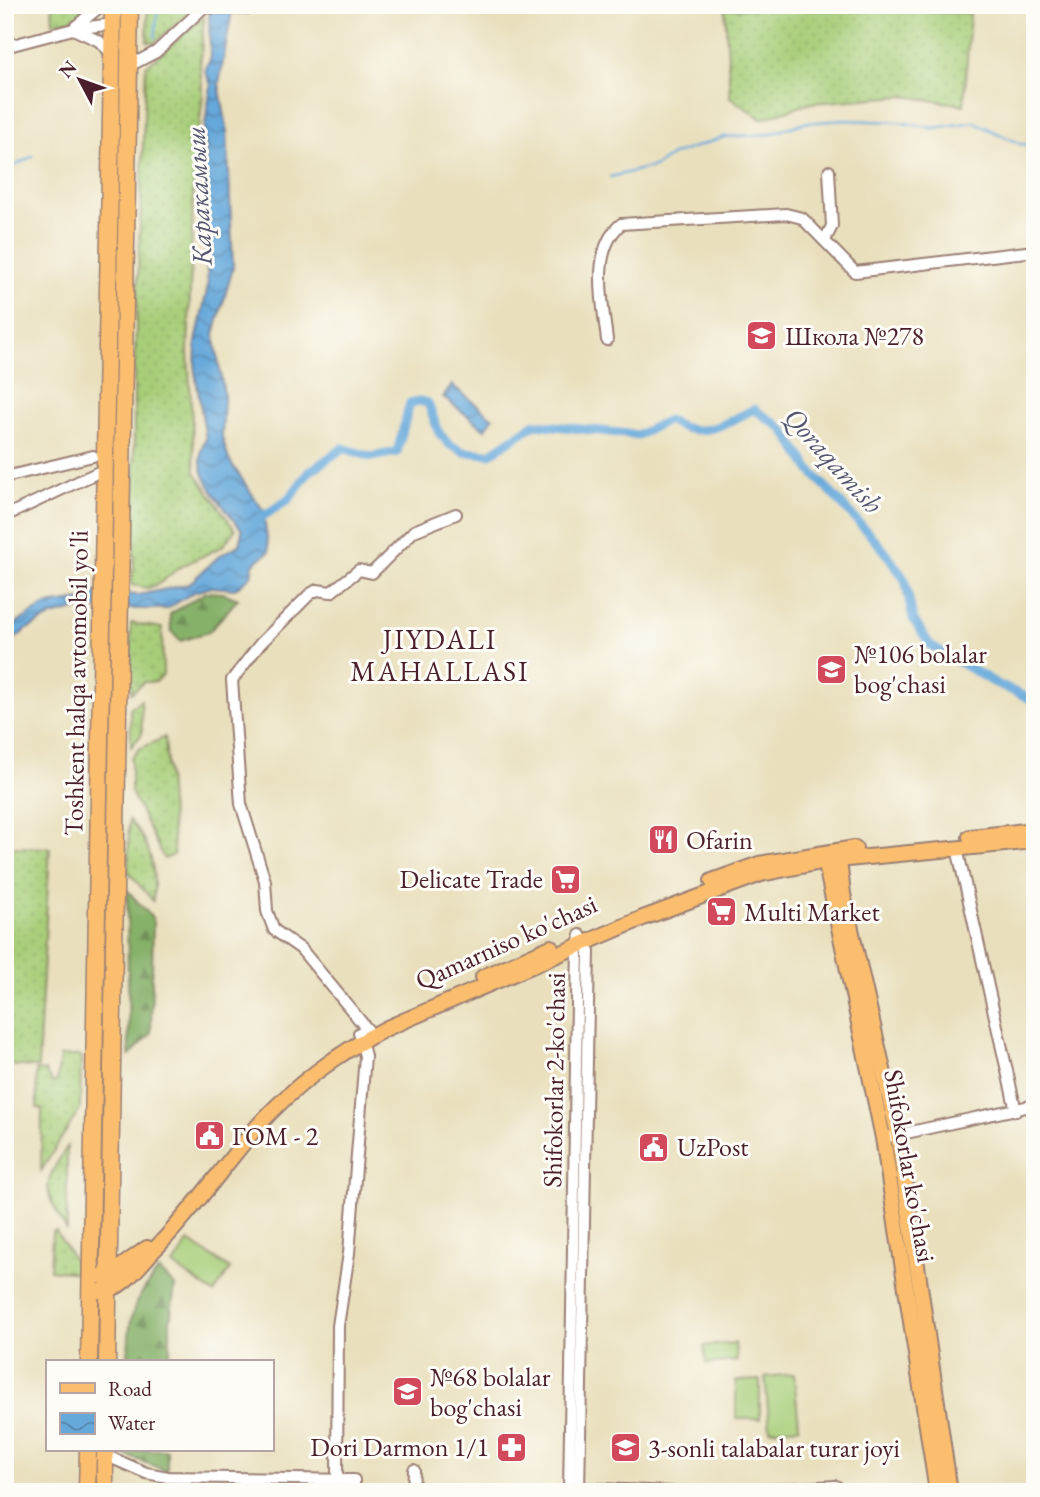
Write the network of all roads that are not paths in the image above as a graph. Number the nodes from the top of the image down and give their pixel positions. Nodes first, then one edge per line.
1 (102, 5) edge
2 (113, 5) edge
3 (130, 5) edge
4 (204, 7) edge
5 (246, 7) edge
6 (121, 24) junction
7 (73, 29) junction
8 (5, 47) edge
9 (112, 54) junction
10 (129, 66) junction
11 (829, 170) dead end
12 (109, 222) junction
13 (127, 222) junction
14 (825, 240) junction
15 (1035, 251) edge
16 (607, 340) dead end
17 (93, 456) dead end
18 (105, 469) junction
19 (5, 477) edge
20 (456, 514) dead end
21 (5, 516) edge
22 (112, 580) junction
23 (1035, 830) edge
24 (1035, 841) edge
25 (957, 848) junction
26 (832, 857) junction
27 (581, 942) junction
28 (95, 953) junction
29 (115, 953) junction
30 (366, 1034) junction
31 (1035, 1105) edge
32 (1016, 1111) junction
33 (891, 1136) junction
34 (99, 1284) junction
35 (89, 1360) edge
36 (107, 1360) edge
37 (88, 1452) edge
38 (105, 1452) edge
39 (414, 1470) dead end
40 (216, 1478) junction
41 (284, 1479) junction
42 (337, 1479) junction
43 (576, 1491) edge
44 (87, 1492) edge
45 (105, 1492) edge
46 (215, 1492) edge
47 (284, 1492) edge
48 (354, 1492) edge
49 (413, 1492) edge
50 (672, 1492) edge
51 (730, 1492) edge
52 (841, 1492) edge
53 (937, 1492) edge
54 (950, 1492) edge

1 - 7 street
2 - 6 highway, Toshkent halqa avtomobil yo'li
3 - 6 highway, Toshkent halqa avtomobil yo'li
4 - 5 street
4 - 10 street
6 - 7 street
6 - 9 highway, Toshkent halqa avtomobil yo'li
6 - 10 highway, Toshkent halqa avtomobil yo'li
7 - 8 street
7 - 9 street
9 - 12 highway, Toshkent halqa avtomobil yo'li
10 - 13 highway, Toshkent halqa avtomobil yo'li
11 - 14 street
12 - 13 highway
12 - 18 highway, Toshkent halqa avtomobil yo'li
13 - 22 highway, Toshkent halqa avtomobil yo'li
14 - 15 street
14 - 16 street
17 - 19 street
18 - 21 street
18 - 22 highway, Toshkent halqa avtomobil yo'li
20 - 30 street
22 - 28 highway, Toshkent halqa avtomobil yo'li
22 - 29 highway, Toshkent halqa avtomobil yo'li
23 - 26 main road, Qamarniso ko'chasi
24 - 25 main road, Qamarniso ko'chasi
25 - 26 main road, Qamarniso ko'chasi
25 - 32 street
26 - 27 main road, Qamarniso ko'chasi
26 - 33 main road
27 - 30 main road, Qamarniso ko'chasi
27 - 43 street, Shifokorlar 2-ko'chasi
28 - 29 highway
28 - 34 highway, Toshkent halqa avtomobil yo'li
29 - 34 highway, Toshkent halqa avtomobil yo'li
30 - 34 main road, Qamarniso ko'chasi
30 - 42 street
31 - 32 street
32 - 33 street
33 - 53 main road, Shifokorlar ko'chasi
33 - 54 main road, Shifokorlar ko'chasi
34 - 35 highway, Toshkent halqa avtomobil yo'li
34 - 36 highway, Toshkent halqa avtomobil yo'li
37 - 38 highway
37 - 44 highway
38 - 40 street
38 - 45 highway
39 - 49 street
40 - 41 street
40 - 46 street
41 - 42 street
41 - 47 street
42 - 48 street
43 - 50 street
51 - 52 street

